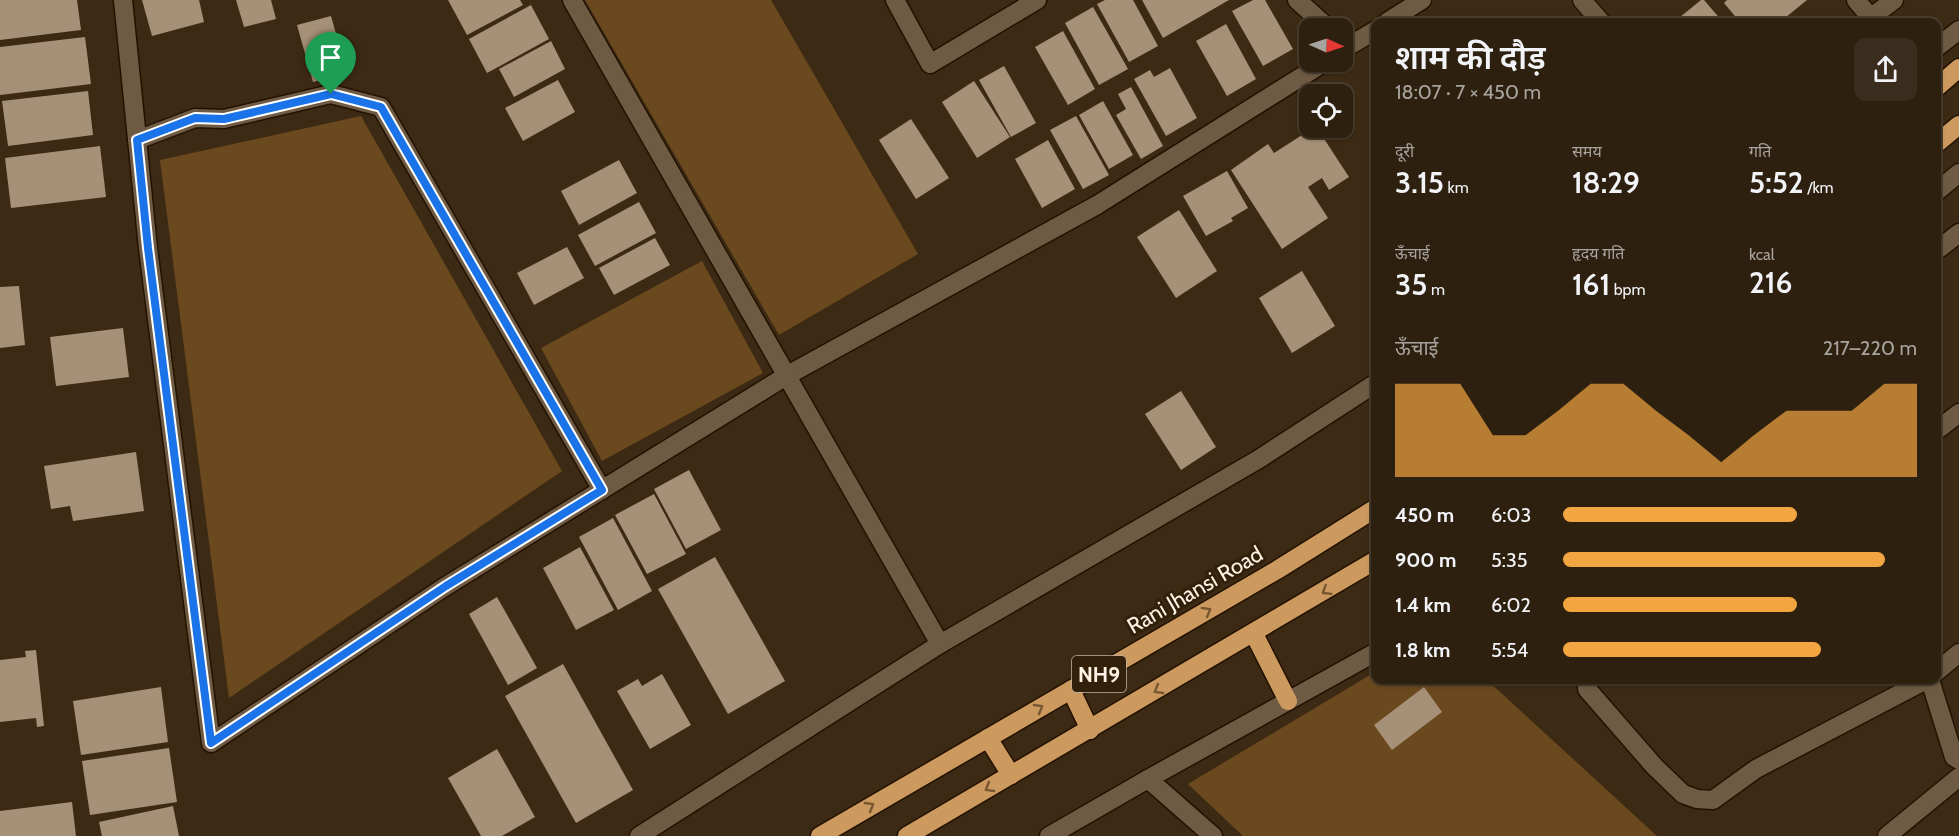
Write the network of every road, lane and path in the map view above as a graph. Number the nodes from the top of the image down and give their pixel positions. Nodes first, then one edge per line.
1 (123, 0) edge
2 (572, 0) edge
3 (895, 0) edge
4 (1037, 0) edge
5 (1297, 0) edge
6 (1422, 0) edge
7 (1582, 0) edge
8 (1856, 0) edge
9 (1894, 0) edge
10 (1317, 18) edge
11 (1393, 18) edge
12 (1598, 18) edge
13 (1867, 18) edge
14 (1871, 18) edge
15 (1959, 30) edge
16 (1371, 32) edge
17 (1353, 42) edge
18 (1941, 44) edge
19 (1959, 68) edge
20 (1309, 72) edge
21 (1941, 84) edge
22 (1959, 125) edge
23 (137, 140) junction
24 (1941, 140) edge
25 (1959, 173) edge
26 (1941, 188) edge
27 (1959, 233) edge
28 (1941, 247) edge
29 (786, 376) junction
30 (1371, 386) edge
31 (1959, 413) edge
32 (1941, 427) edge
33 (602, 490) junction
34 (1371, 511) edge
35 (1371, 563) edge
36 (1254, 634) junction
37 (940, 644) junction
38 (1959, 653) edge
39 (1371, 655) edge
40 (1941, 668) edge
41 (1588, 684) edge
42 (1920, 684) edge
43 (1929, 684) edge
44 (1071, 690) junction
45 (1288, 701) junction
46 (1090, 730) junction
47 (988, 738) junction
48 (1959, 760) edge
49 (1011, 775) junction
50 (1959, 777) edge
51 (1148, 779) junction
52 (639, 836) edge
53 (820, 836) edge
54 (908, 836) edge
55 (1049, 836) edge
56 (1213, 836) edge
57 (1887, 836) edge

1 - 23 street
2 - 29 street
3 - 4 street
5 - 10 street
6 - 11 street
7 - 12 street
8 - 13 street
9 - 14 street
15 - 18 street
16 - 17 street
19 - 21 highway
20 - 29 street
22 - 24 highway
23 - 33 street
23 - 33 street
25 - 26 street
27 - 28 street
29 - 33 street
29 - 37 street
30 - 37 street
31 - 32 street
44 -> 34 highway, Rani Jhansi Road / NH9
35 -> 36 highway, NH9
36 - 45 highway
36 -> 46 highway, NH9
37 - 52 street
38 - 40 street
39 - 45 street
41 - 42 street
43 - 48 street
44 - 46 highway
47 -> 44 highway, Rani Jhansi Road / NH9
45 - 51 street
46 - 49 highway, NH9
47 - 49 highway
53 -> 47 highway, Rani Jhansi Road / NH9
49 -> 54 highway, NH9
50 - 57 street
51 - 55 street
51 - 56 street

